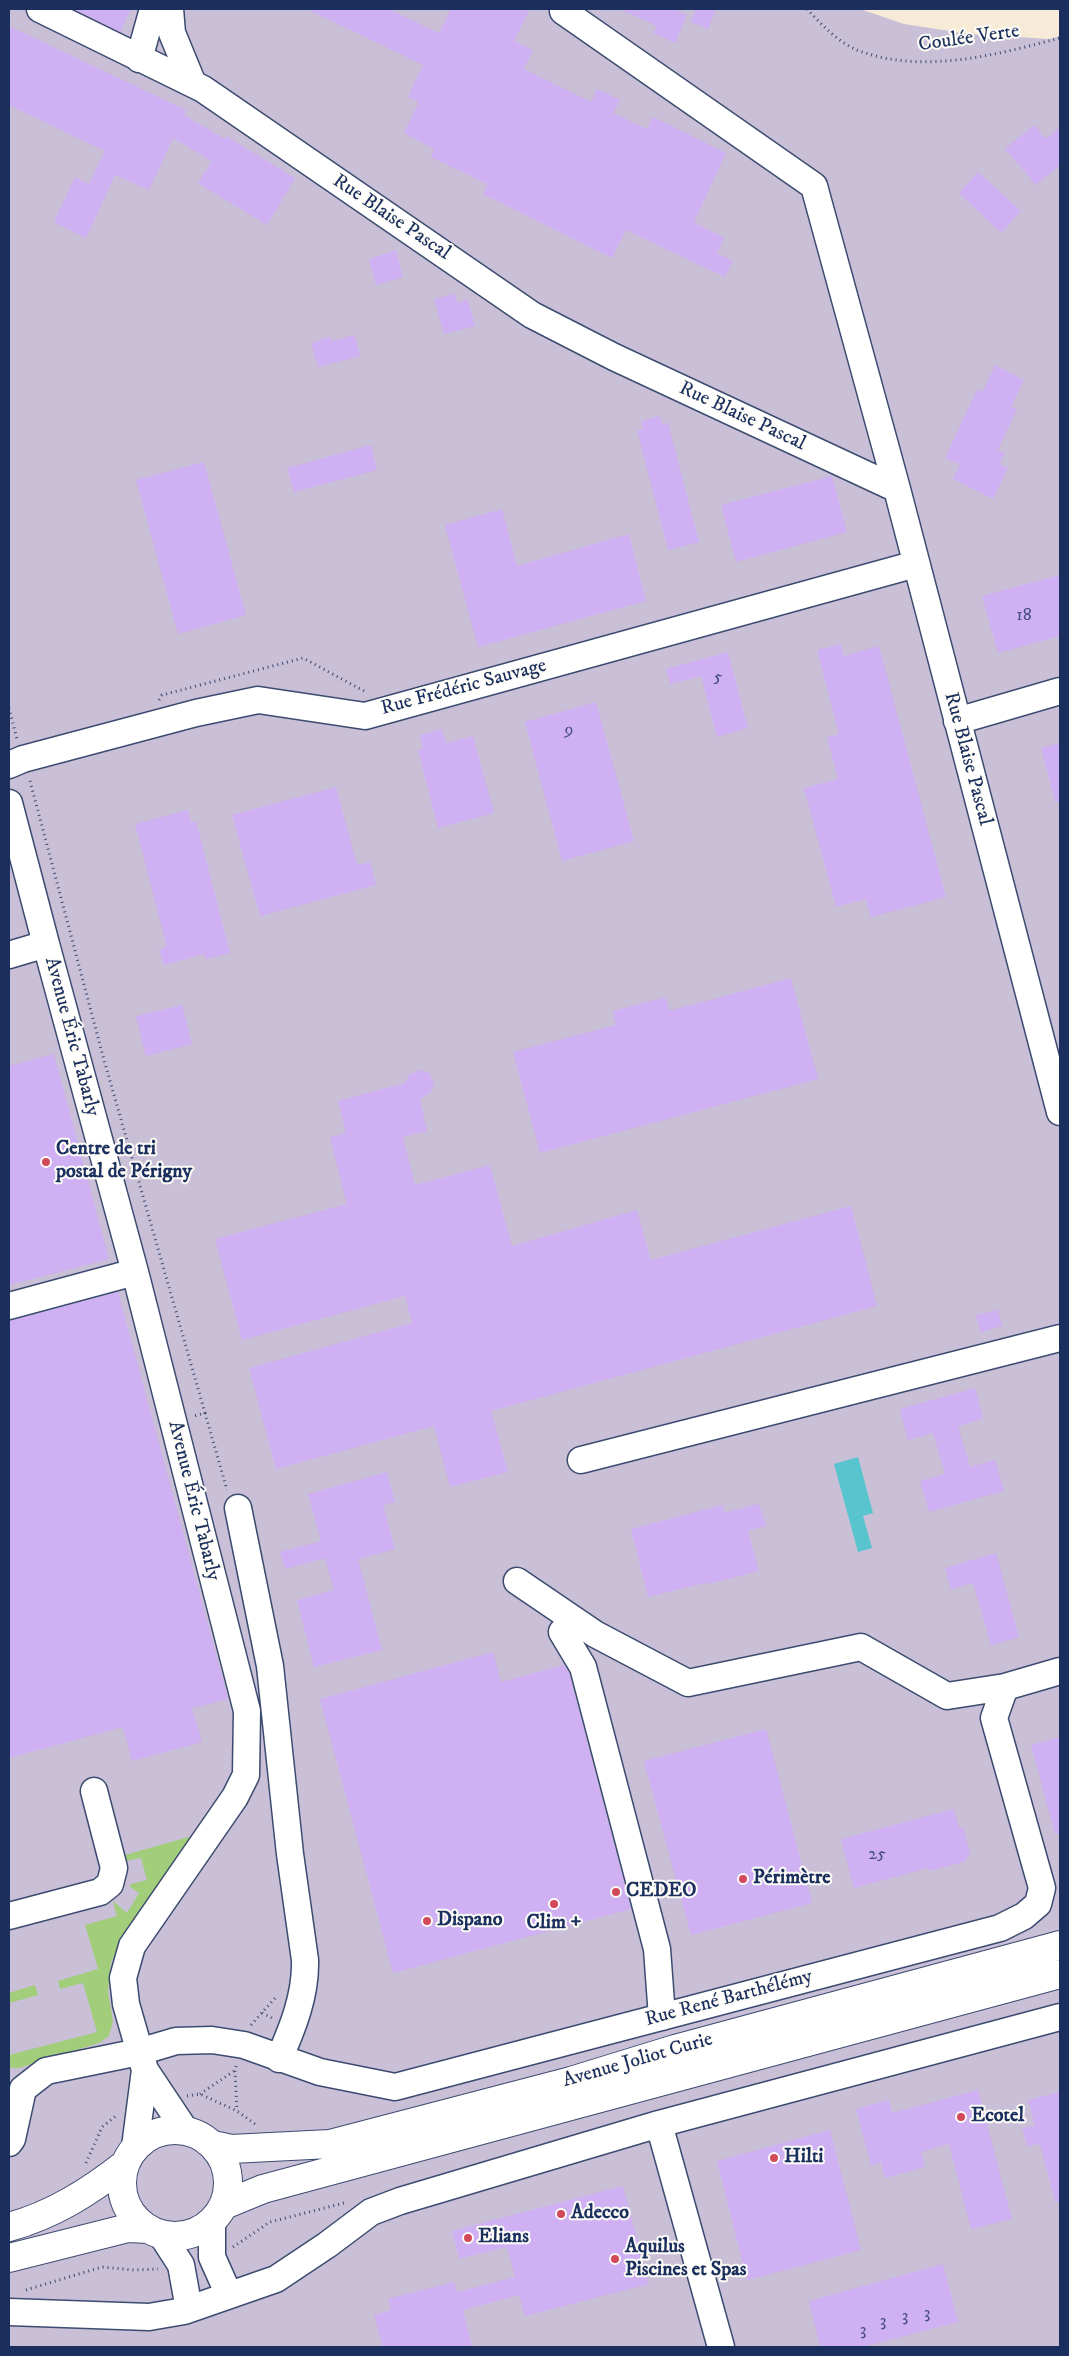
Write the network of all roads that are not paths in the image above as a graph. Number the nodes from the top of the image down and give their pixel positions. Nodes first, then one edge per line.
1 (40, 9) edge
2 (153, 9) edge
3 (170, 9) edge
4 (563, 11) dead end
5 (139, 59) junction
6 (193, 84) junction
7 (897, 489) junction
8 (916, 564) junction
9 (1060, 690) edge
10 (957, 721) junction
11 (16, 762) edge
12 (9, 803) edge
13 (46, 944) junction
14 (9, 955) edge
15 (1060, 1112) edge
16 (135, 1272) junction
17 (9, 1306) edge
18 (1060, 1338) edge
19 (581, 1460) dead end
20 (233, 1503) road end
21 (517, 1581) dead end
22 (562, 1632) dead end
23 (1060, 1671) edge
24 (1005, 1687) junction
25 (94, 1791) dead end
26 (1049, 1906) edge
27 (9, 1916) edge
28 (1060, 1945) edge
29 (1060, 1974) edge
30 (662, 2017) junction
31 (1060, 2017) edge
32 (279, 2059) junction
33 (142, 2061) junction
34 (16, 2085) edge
35 (659, 2124) junction
36 (185, 2130) junction
37 (9, 2143) edge
38 (213, 2145) junction
39 (130, 2156) junction
40 (218, 2213) junction
41 (9, 2227) edge
42 (155, 2232) junction
43 (9, 2258) edge
44 (229, 2294) junction
45 (190, 2309) junction
46 (15, 2311) edge
47 (721, 2347) edge

1 - 5 street, Rue Blaise Pascal
2 - 5 street
3 - 6 street
4 - 7 street
5 - 6 street, Rue Blaise Pascal
6 - 7 street, Rue Blaise Pascal
7 - 8 street, Rue Blaise Pascal
8 - 10 street, Rue Blaise Pascal
8 - 11 street, Rue Frédéric Sauvage
9 - 10 street
10 - 15 street, Rue Blaise Pascal
12 - 13 street
13 - 14 street, Avenue Éric Tabarly
13 - 16 street, Avenue Éric Tabarly
16 - 17 street
16 - 33 street, Avenue Éric Tabarly
18 - 19 street
20 - 32 street
21 - 24 street
22 - 30 street
23 - 24 street
24 - 26 street, Rue René Barthélémy
25 - 27 street
26 - 30 street, Rue René Barthélémy
28 - 38 main road, Avenue Joliot Curie
29 - 40 main road, Avenue Joliot Curie
30 - 32 street, Rue René Barthélémy
31 - 35 street
32 - 33 street, Rue René Barthélémy
33 - 34 street, Rue René Barthélémy
33 - 36 street, Avenue Éric Tabarly
33 - 39 street, Avenue Éric Tabarly
34 - 37 street
35 - 44 street
35 - 47 street
36 - 38 main road
36 - 39 main road
38 - 40 main road
39 - 41 main road
39 - 42 main road
40 - 42 main road
40 - 44 street
42 - 43 main road
42 - 45 street
44 - 45 street
45 - 46 street

